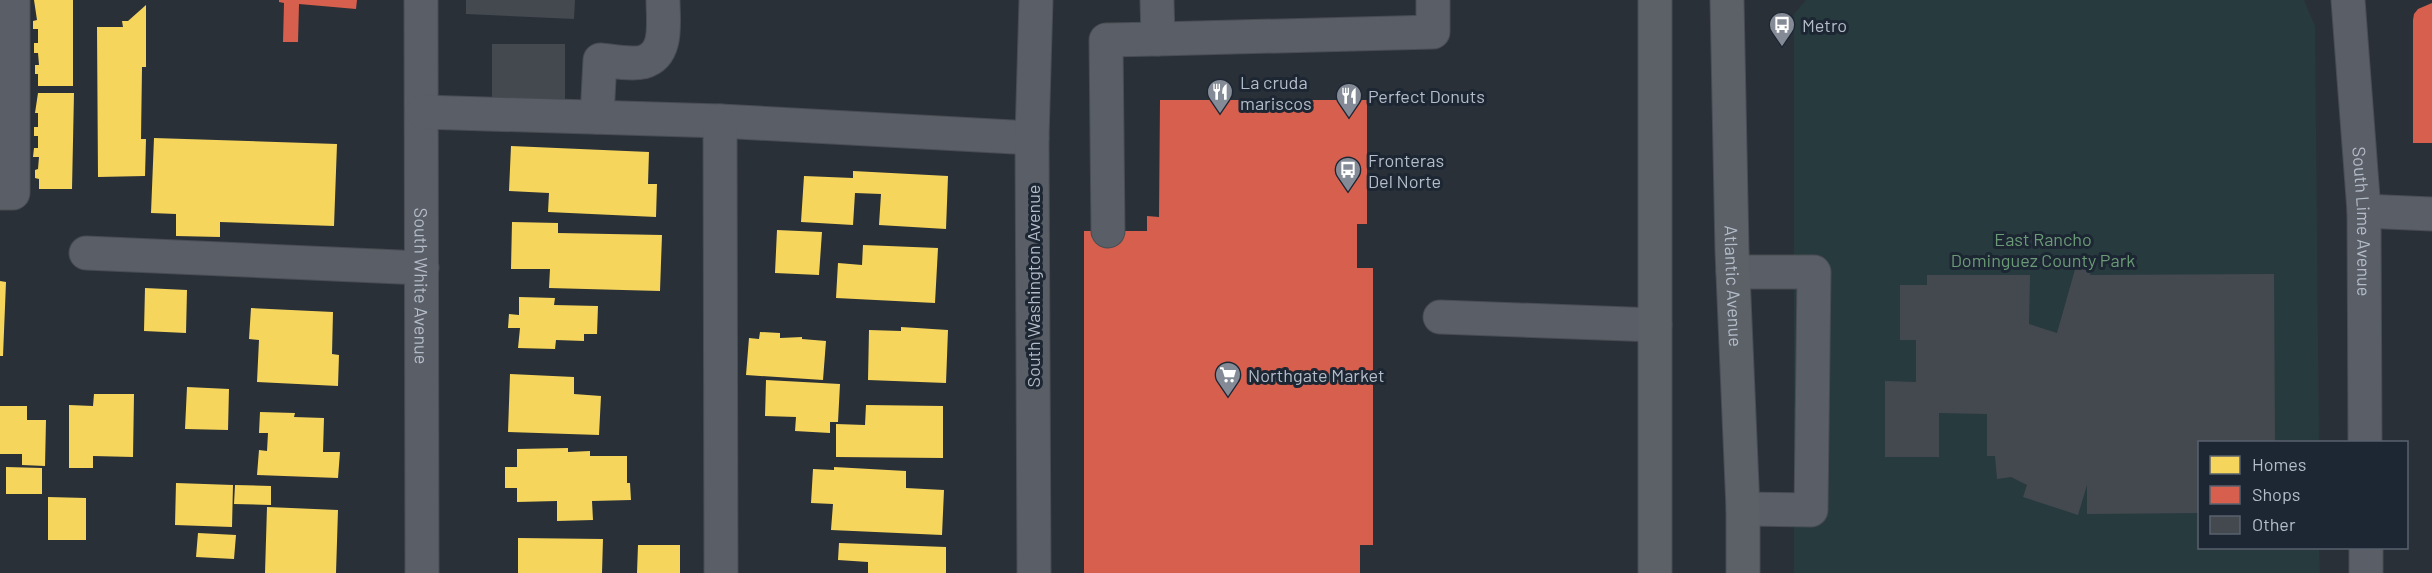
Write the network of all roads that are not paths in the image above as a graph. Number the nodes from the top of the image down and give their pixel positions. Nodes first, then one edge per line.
1 (13, 0) edge
2 (421, 0) edge
3 (663, 0) edge
4 (1036, 0) edge
5 (1157, 0) edge
6 (1433, 0) edge
7 (1655, 0) edge
8 (1727, 0) edge
9 (2348, 0) edge
10 (1158, 39) junction
11 (422, 112) junction
12 (597, 117) junction
13 (720, 121) junction
14 (1032, 138) junction
15 (0, 193) edge
16 (2364, 211) junction
17 (2432, 214) edge
18 (1108, 231) dead end
19 (86, 253) dead end
20 (422, 268) junction
21 (1733, 272) junction
22 (1440, 317) dead end
23 (1655, 325) junction
24 (2365, 441) edge
25 (1743, 509) junction
26 (2366, 549) edge
27 (422, 573) edge
28 (722, 573) edge
29 (1034, 573) edge
30 (1655, 573) edge
31 (1743, 573) edge
32 (2366, 573) edge

1 - 15 street
2 - 11 street, South White Avenue
3 - 12 street
4 - 14 street, South Washington Avenue
5 - 10 street
6 - 10 street
7 - 23 main road
8 - 21 main road, Atlantic Avenue
9 - 16 street, South Lime Avenue
10 - 18 street
11 - 12 street
11 - 20 street, South White Avenue
12 - 13 street
13 - 14 street
13 - 28 street
14 - 29 street, South Washington Avenue
16 - 17 street
16 - 24 street, South Lime Avenue
19 - 20 street
20 - 27 street, South White Avenue
21 - 25 main road, Atlantic Avenue
21 - 25 street
22 - 23 street
23 - 30 main road
25 - 31 main road, Atlantic Avenue
26 - 32 street

